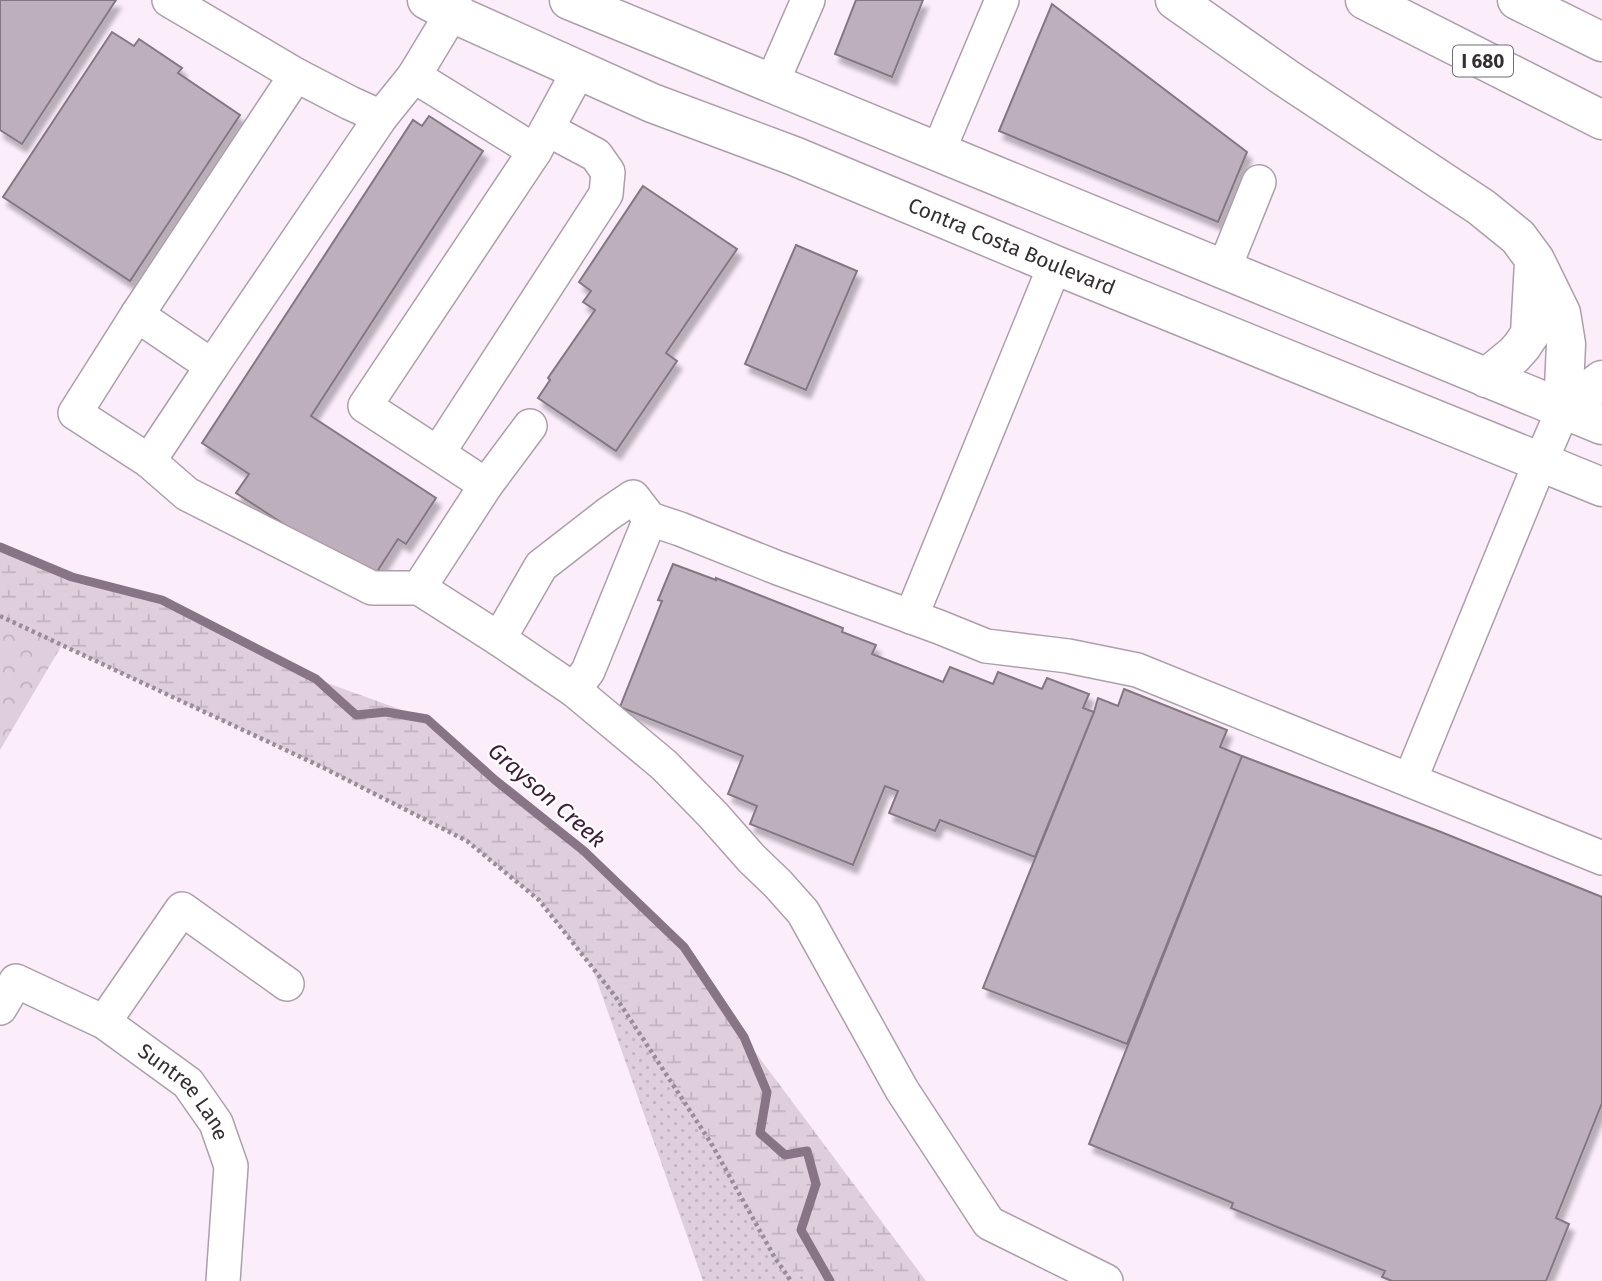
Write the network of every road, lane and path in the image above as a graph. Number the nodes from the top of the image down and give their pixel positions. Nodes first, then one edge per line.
1 (169, 0) edge
2 (569, 0) edge
3 (808, 0) edge
4 (1002, 0) edge
5 (1175, 0) edge
6 (1365, 0) edge
7 (1517, 0) edge
8 (445, 4) edge
9 (1602, 43) edge
10 (579, 70) junction
11 (296, 75) junction
12 (414, 76) junction
13 (772, 83) junction
14 (381, 117) junction
15 (1602, 120) edge
16 (541, 140) junction
17 (938, 152) junction
18 (1259, 182) dead end
19 (1535, 260) junction
20 (1055, 265) junction
21 (1224, 269) junction
22 (137, 315) junction
23 (212, 366) junction
24 (1486, 378) junction
25 (1602, 380) edge
26 (1563, 410) junction
27 (1602, 425) edge
28 (530, 426) dead end
29 (438, 453) junction
30 (149, 461) junction
31 (1540, 463) junction
32 (486, 485) junction
33 (1602, 486) edge
34 (650, 519) junction
35 (419, 588) junction
36 (0, 616) edge
37 (911, 617) junction
38 (499, 639) junction
39 (574, 690) junction
40 (1410, 780) junction
41 (1602, 858) edge
42 (287, 984) dead end
43 (8, 994) edge
44 (104, 1022) junction
45 (223, 1281) edge
46 (791, 1281) edge
47 (1106, 1281) edge

1 - 11 street
2 - 13 main road
3 - 13 street
4 - 17 street
5 - 19 main road
6 - 15 main road, I 680
7 - 9 main road
8 - 10 main road, Contra Costa Boulevard
8 - 12 street
10 - 16 street
10 - 20 main road, Contra Costa Boulevard
11 - 14 street
11 - 22 street
12 - 14 street
12 - 16 street
13 - 17 main road
14 - 23 street
16 - 29 street
16 - 29 street
17 - 21 main road
18 - 21 street
19 - 24 main road
19 - 26 main road
20 - 31 main road, Contra Costa Boulevard
20 - 37 street
21 - 24 main road
22 - 23 street
22 - 30 street
23 - 30 street
24 - 26 main road
25 - 26 main road
26 - 27 main road
26 - 31 street
28 - 32 street
29 - 32 street
30 - 35 street
31 - 33 main road, Contra Costa Boulevard
31 - 40 street
32 - 35 street
34 - 37 street
34 - 38 street
34 - 39 street
35 - 38 street
36 - 46 path
37 - 40 street
38 - 39 street
39 - 47 street
40 - 41 street
42 - 44 street
43 - 44 street, Suntree Lane
44 - 45 street, Suntree Lane

